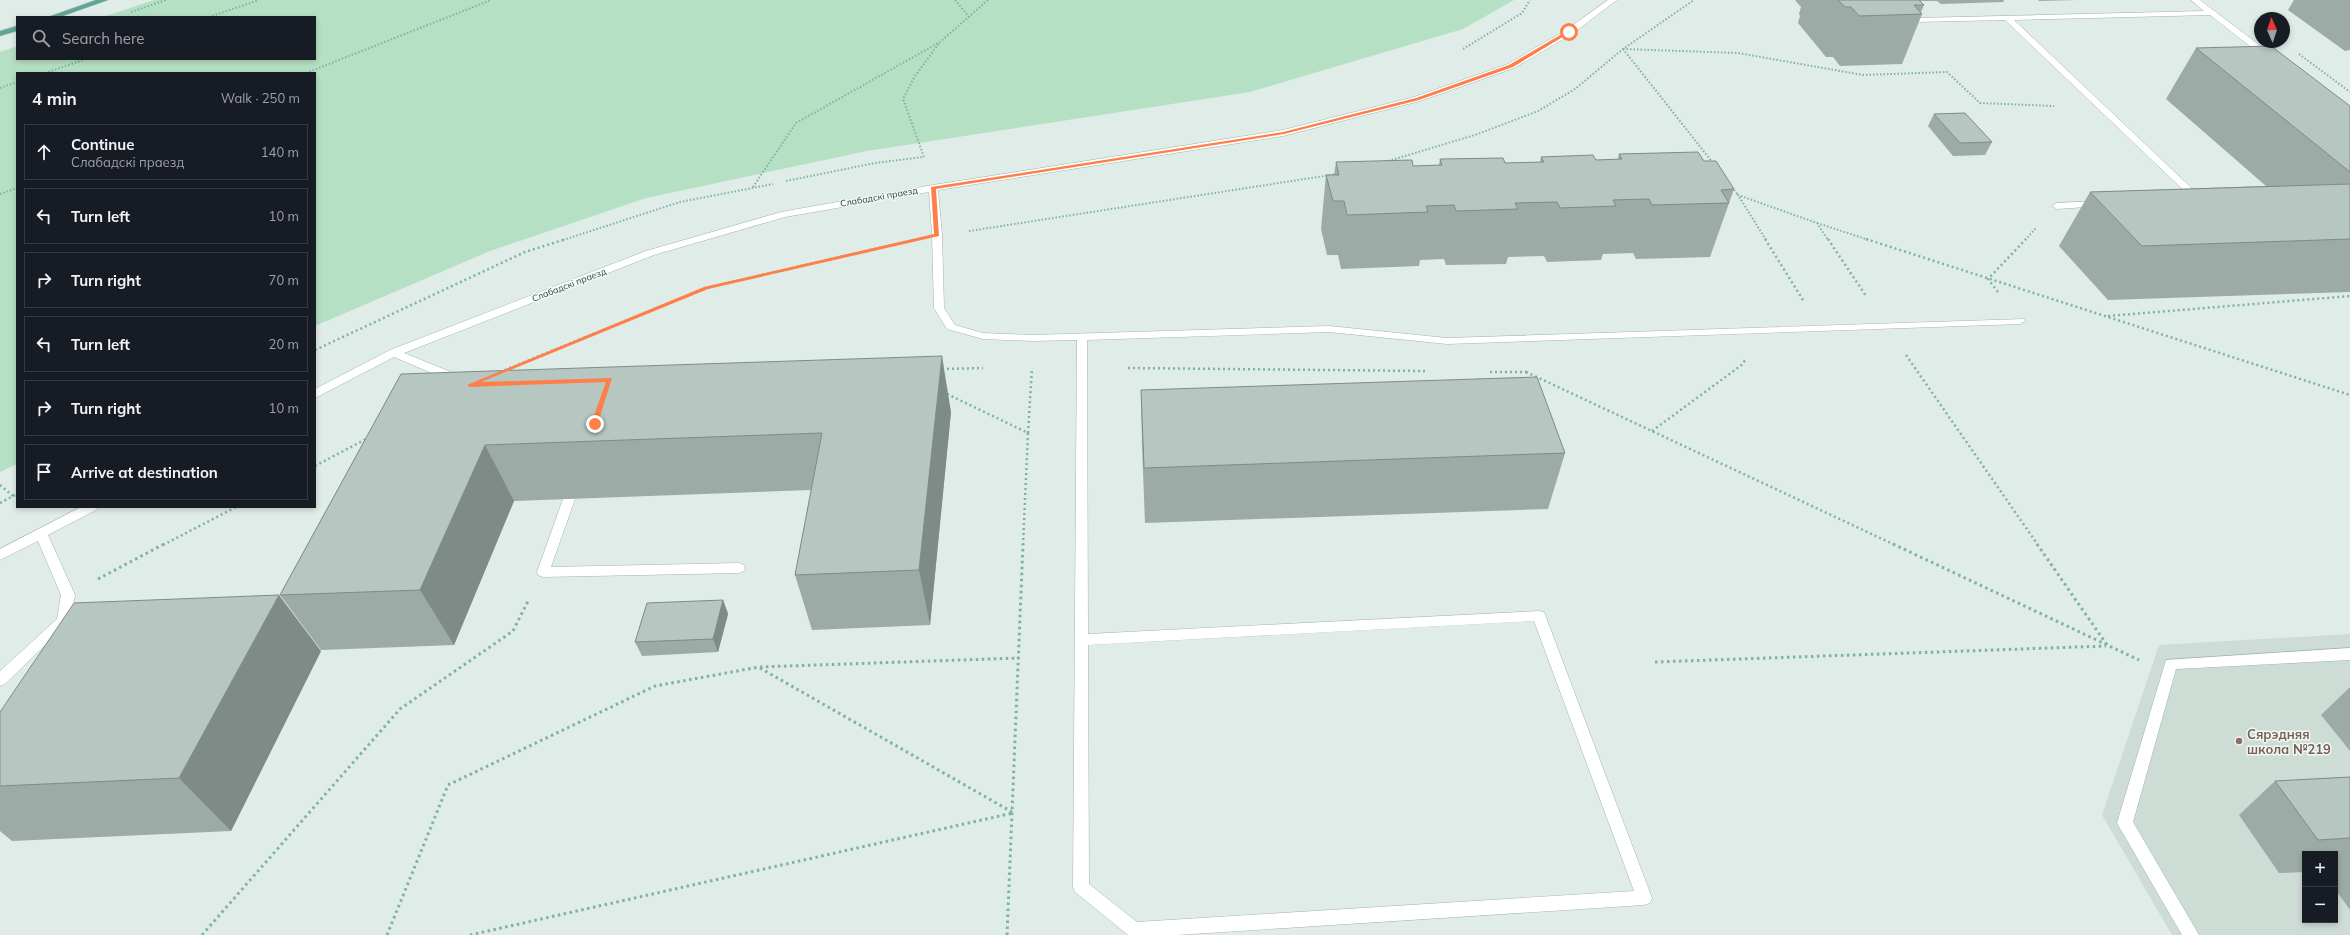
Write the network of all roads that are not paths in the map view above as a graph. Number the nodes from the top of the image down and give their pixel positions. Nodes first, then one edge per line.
1 (104, 0) edge
2 (1613, 0) edge
3 (2195, 0) edge
4 (2212, 13) junction
5 (55, 16) edge
6 (2007, 18) junction
7 (1916, 20) dead end
8 (16, 28) edge
9 (0, 34) edge
10 (2274, 61) edge
11 (933, 188) junction
12 (2185, 202) edge
13 (2105, 204) edge
14 (2057, 206) road end
15 (2020, 321) road end
16 (1082, 336) junction
17 (394, 353) junction
18 (470, 385) edge
19 (316, 393) edge
20 (569, 499) dead end
21 (90, 508) edge
22 (41, 533) junction
23 (0, 554) edge
24 (739, 568) dead end
25 (1082, 640) junction
26 (2350, 654) edge
27 (0, 680) edge
28 (2191, 935) edge

1 - 5 main road
2 - 11 street, Слабадскі праезд
3 - 4 street
4 - 6 street
4 - 10 street
6 - 7 street
6 - 12 street
8 - 9 main road
11 - 16 street
11 - 17 street, Слабадскі праезд
13 - 14 street
15 - 16 street
16 - 25 street
17 - 18 street
17 - 19 street, Слабадскі праезд
20 - 24 street
21 - 22 street
22 - 23 street
22 - 27 street
25 - 25 street
26 - 28 street

